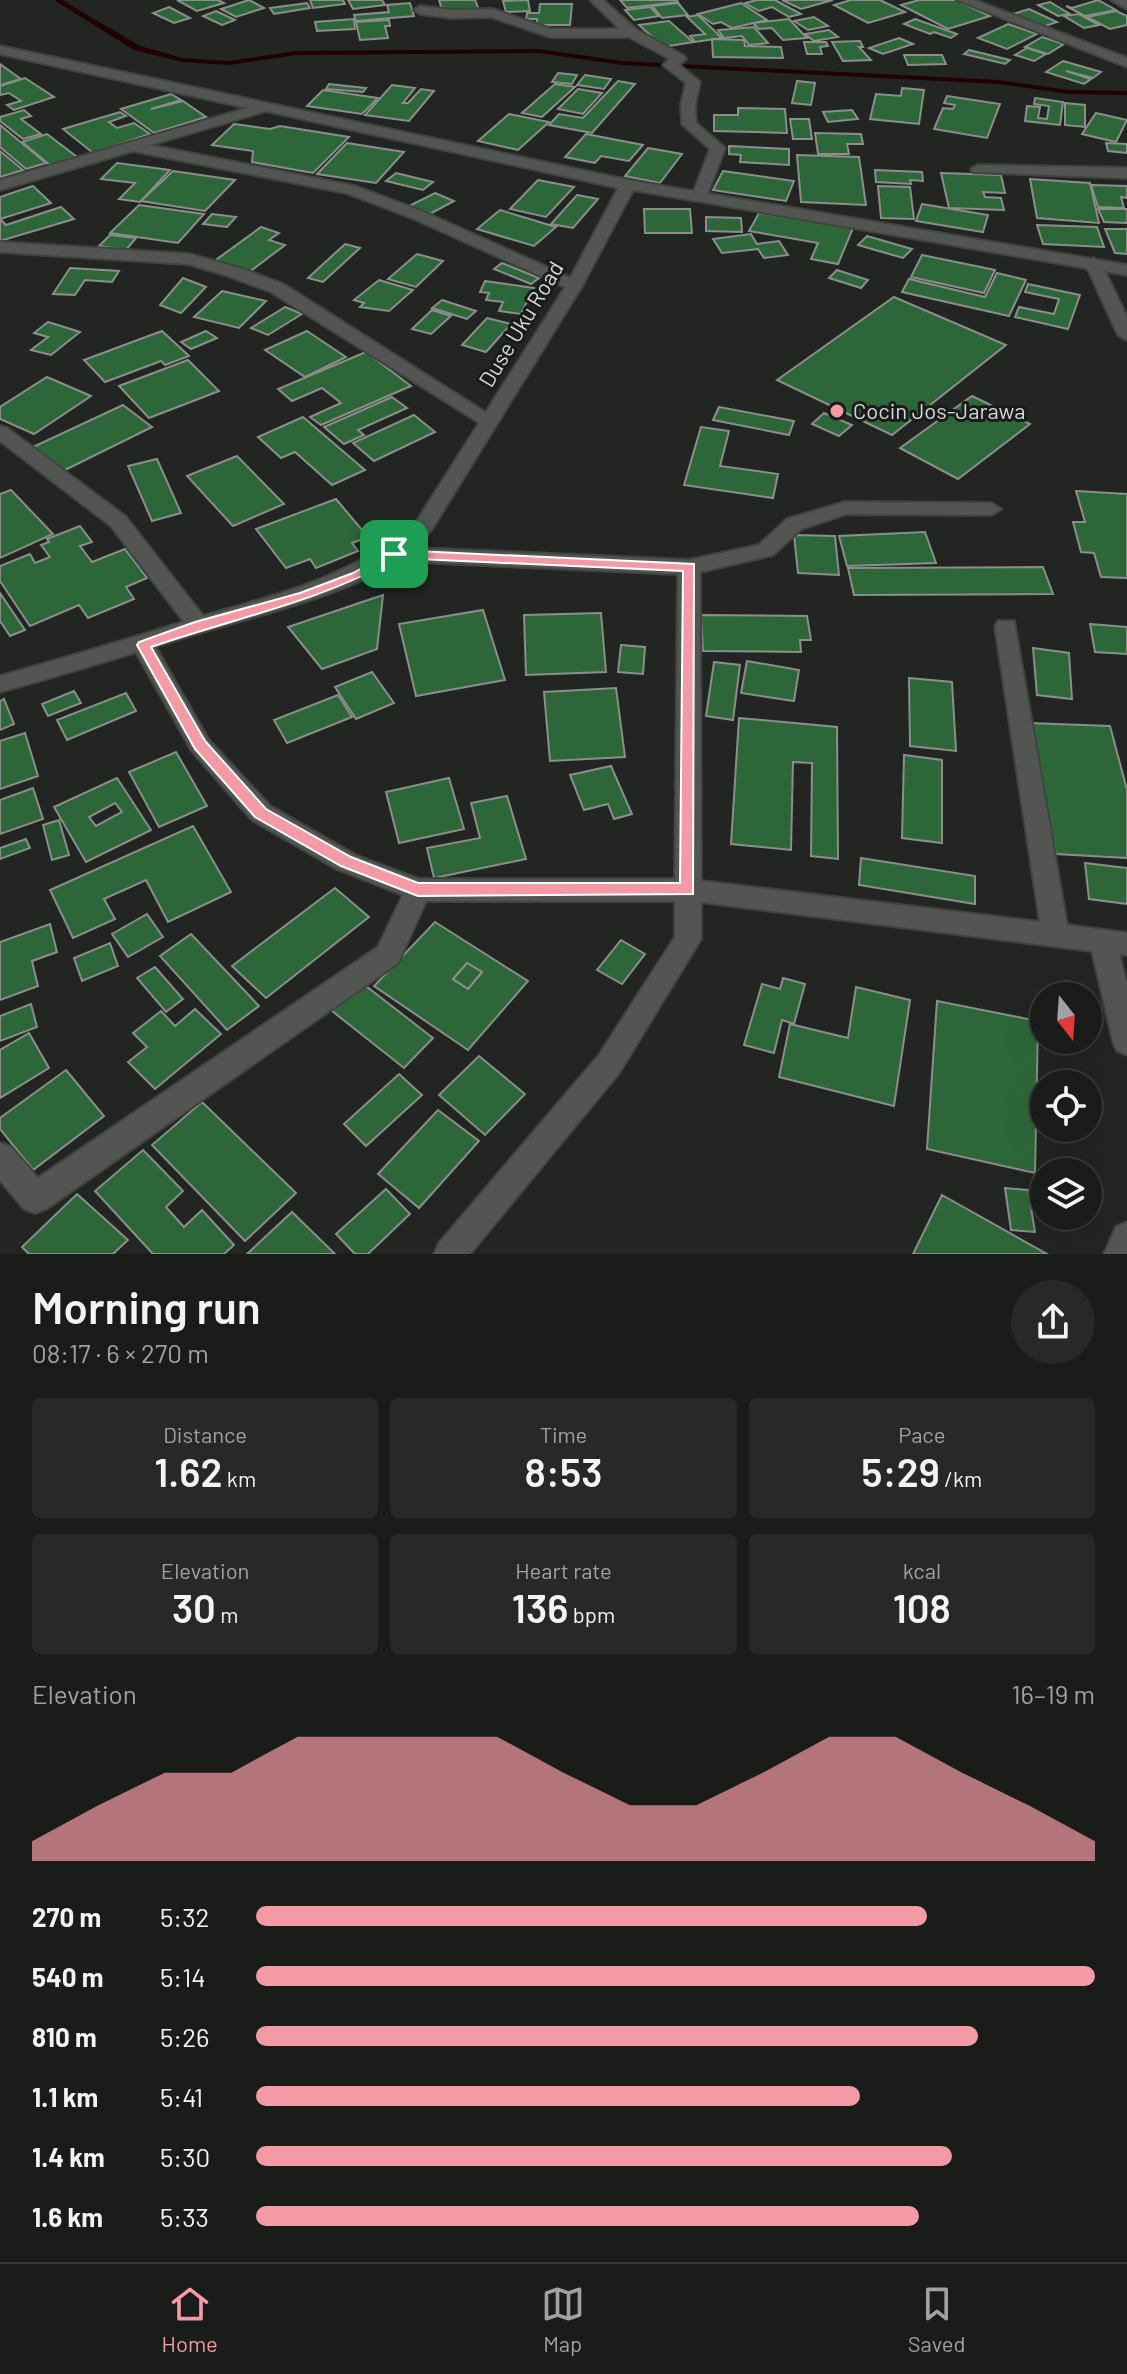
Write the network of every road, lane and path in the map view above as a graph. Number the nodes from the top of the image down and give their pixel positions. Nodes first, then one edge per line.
1 (596, 0) edge
2 (963, 0) edge
3 (1117, 0) edge
4 (1127, 5) edge
5 (420, 10) edge
6 (632, 33) junction
7 (0, 50) edge
8 (1127, 63) edge
9 (263, 108) junction
10 (136, 147) junction
11 (978, 169) dead end
12 (1127, 173) edge
13 (0, 185) edge
14 (628, 185) junction
15 (700, 197) junction
16 (0, 247) edge
17 (1093, 263) junction
18 (1127, 270) edge
19 (574, 286) junction
20 (1127, 335) edge
21 (490, 421) junction
22 (0, 432) edge
23 (991, 509) dead end
24 (394, 554) junction
25 (689, 567) junction
26 (199, 626) junction
27 (1006, 626) dead end
28 (143, 645) junction
29 (0, 684) edge
30 (418, 890) junction
31 (687, 890) junction
32 (1055, 934) junction
33 (1115, 943) edge
34 (1127, 1042) edge
35 (0, 1157) edge
36 (1127, 1238) edge
37 (450, 1254) edge
38 (1120, 1254) edge

1 - 6 street
2 - 8 street
3 - 4 street
5 - 6 street
6 - 15 street
7 - 9 street
9 - 10 street
9 - 14 street
10 - 13 street
10 - 19 street
11 - 12 street
14 - 15 street
14 - 19 street, Duse Uku Road
15 - 17 street
16 - 21 street
17 - 18 street
17 - 20 street
19 - 21 street, Duse Uku Road
21 - 24 street, Duse Uku Road
22 - 26 street
23 - 25 street
24 - 25 street
24 - 26 street, Duse Uku Road
25 - 31 street
26 - 28 street, Duse Uku Road
27 - 32 street
28 - 29 street, Duse Uku Road
28 - 30 street
30 - 31 street
30 - 35 street
31 - 32 street
31 - 37 street
32 - 33 street
33 - 34 street
36 - 38 street

